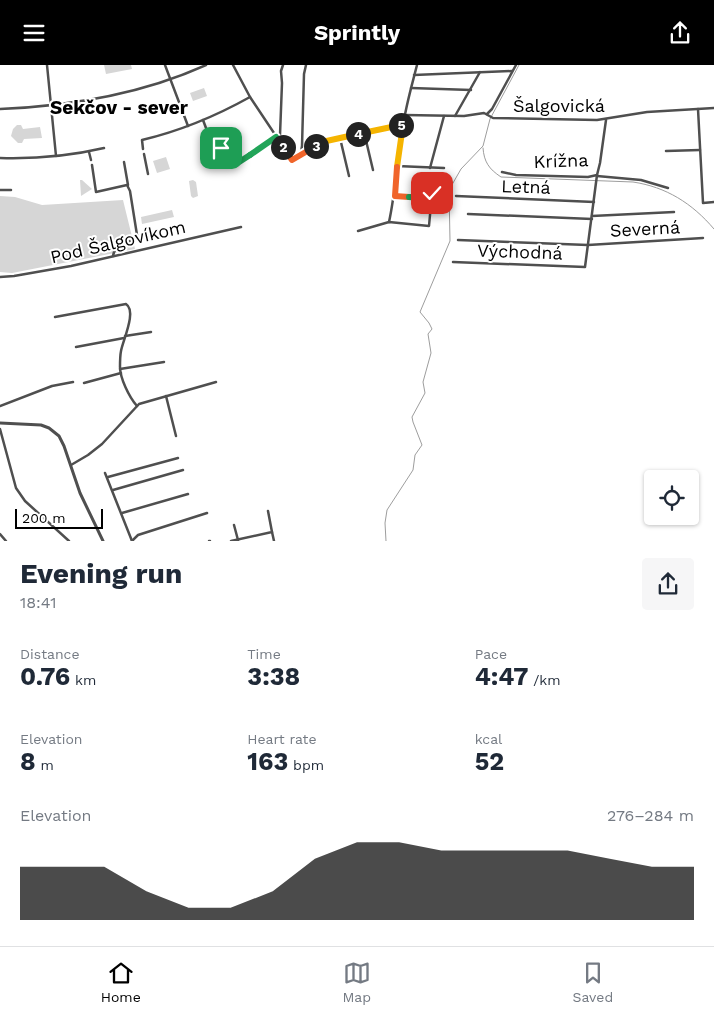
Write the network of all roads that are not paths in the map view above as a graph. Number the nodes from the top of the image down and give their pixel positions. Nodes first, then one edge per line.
1 (47, 65) edge
2 (165, 65) edge
3 (206, 65) edge
4 (233, 65) edge
5 (283, 65) edge
6 (306, 65) edge
7 (416, 65) edge
8 (516, 65) edge
9 (512, 71) junction
10 (480, 73) junction
11 (414, 75) junction
12 (170, 79) junction
13 (411, 88) junction
14 (471, 90) junction
15 (250, 97) junction
16 (51, 105) junction
17 (714, 108) edge
18 (0, 109) edge
19 (698, 109) junction
20 (405, 115) junction
21 (444, 116) junction
22 (455, 116) junction
23 (490, 116) junction
24 (606, 119) junction
25 (203, 120) junction
26 (403, 125) junction
27 (188, 126) junction
28 (206, 128) dead end
29 (364, 132) junction
30 (208, 133) dead end
31 (276, 137) junction
32 (340, 138) junction
33 (104, 148) dead end
34 (143, 149) dead end
35 (700, 150) junction
36 (666, 151) dead end
37 (89, 152) junction
38 (144, 154) dead end
39 (56, 156) junction
40 (296, 157) junction
41 (0, 158) edge
42 (91, 161) dead end
43 (125, 162) dead end
44 (92, 165) dead end
45 (397, 166) junction
46 (430, 168) junction
47 (444, 168) dead end
48 (373, 170) dead end
49 (502, 172) dead end
50 (148, 174) dead end
51 (349, 176) dead end
52 (596, 176) junction
53 (128, 185) junction
54 (668, 189) dead end
55 (0, 190) edge
56 (11, 190) dead end
57 (432, 193) dead end
58 (395, 196) junction
59 (456, 196) dead end
60 (431, 199) junction
61 (594, 202) junction
62 (714, 203) edge
63 (674, 212) dead end
64 (468, 215) dead end
65 (592, 218) junction
66 (389, 222) junction
67 (241, 227) dead end
68 (358, 231) dead end
69 (703, 239) dead end
70 (458, 240) dead end
71 (588, 245) junction
72 (113, 256) junction
73 (453, 262) dead end
74 (0, 277) edge
75 (55, 317) dead end
76 (151, 332) dead end
77 (125, 337) junction
78 (76, 347) dead end
79 (164, 363) dead end
80 (121, 371) junction
81 (73, 382) dead end
82 (216, 382) dead end
83 (84, 383) dead end
84 (166, 396) junction
85 (0, 406) edge
86 (136, 406) junction
87 (0, 423) edge
88 (0, 429) edge
89 (176, 436) dead end
90 (178, 458) dead end
91 (71, 465) junction
92 (183, 470) dead end
93 (105, 473) dead end
94 (108, 477) junction
95 (113, 490) junction
96 (188, 494) dead end
97 (268, 511) dead end
98 (122, 513) junction
99 (207, 513) dead end
100 (234, 525) dead end
101 (272, 532) junction
102 (0, 534) edge
103 (238, 540) edge
104 (6, 541) edge
105 (69, 541) edge
106 (103, 541) edge
107 (132, 541) edge
108 (231, 541) edge
109 (274, 541) edge

1 - 16 street
2 - 12 street
3 - 12 street
4 - 15 street
5 - 31 street
6 - 40 street
7 - 11 street
8 - 9 street
9 - 10 street
9 - 23 street
10 - 11 street
10 - 14 street
11 - 13 street
12 - 16 street
12 - 27 street
13 - 14 street
13 - 20 street
14 - 22 street
15 - 25 street
15 - 31 street
16 - 18 street
16 - 39 street
17 - 19 street, Šalgovická
19 - 24 street, Šalgovická
19 - 35 street
20 - 21 street, Šalgovická
20 - 26 street
21 - 22 street, Šalgovická
21 - 46 street
22 - 23 street, Šalgovická
23 - 24 street, Šalgovická
24 - 52 street, Krížna
25 - 27 street
25 - 28 street
26 - 29 street
26 - 45 street
27 - 34 street
29 - 32 street
29 - 48 street
30 - 31 street
31 - 40 street
32 - 40 street
32 - 51 street
33 - 37 street
35 - 36 street
35 - 62 street
37 - 39 street
37 - 42 street
38 - 50 street
39 - 41 street
43 - 53 street
44 - 53 street
45 - 46 street
45 - 58 street
46 - 47 street
49 - 52 street, Krížna
52 - 54 street
52 - 61 street
53 - 72 street
55 - 56 street
57 - 60 street
58 - 60 street
58 - 66 street
59 - 61 street, Letná
60 - 66 street
61 - 65 street
63 - 65 street
64 - 65 street
65 - 71 street
66 - 68 street
67 - 72 street, Pod Šalgovíkom
69 - 71 street, Severná
70 - 71 street, Severná
71 - 73 street, Východná
72 - 74 street, Pod Šalgovíkom
75 - 77 street
76 - 77 street
77 - 78 street
77 - 80 street
79 - 80 street
80 - 83 street
80 - 86 street
81 - 85 street
82 - 84 street
84 - 86 street
84 - 89 street
86 - 91 street
87 - 91 street
88 - 105 street
90 - 94 street
91 - 106 street
92 - 95 street
93 - 94 street
94 - 95 street
95 - 98 street
96 - 98 street
97 - 101 street
98 - 107 street
99 - 107 street
100 - 103 street
101 - 103 street
101 - 109 street
102 - 104 street
103 - 108 street

